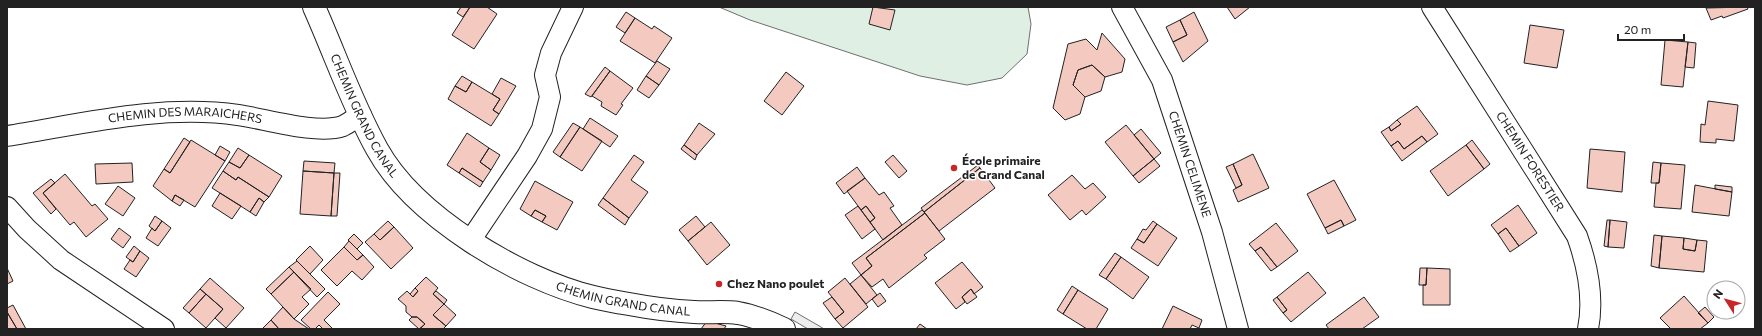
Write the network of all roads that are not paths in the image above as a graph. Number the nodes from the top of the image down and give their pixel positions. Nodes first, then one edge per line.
1 (314, 7) edge
2 (573, 7) edge
3 (1122, 7) edge
4 (1432, 7) edge
5 (361, 115) junction
6 (7, 136) edge
7 (7, 207) edge
8 (470, 241) junction
9 (164, 329) edge
10 (784, 329) edge
11 (1238, 329) edge
12 (1588, 329) edge

1 - 5 street, CHEMIN GRAND CANAL
2 - 8 street
3 - 11 street, CHEMIN CELIMENE
4 - 12 street, CHEMIN FORESTIER
5 - 6 street, CHEMIN DES MARAICHERS
5 - 8 street, CHEMIN GRAND CANAL
7 - 9 street
8 - 10 street, CHEMIN GRAND CANAL

